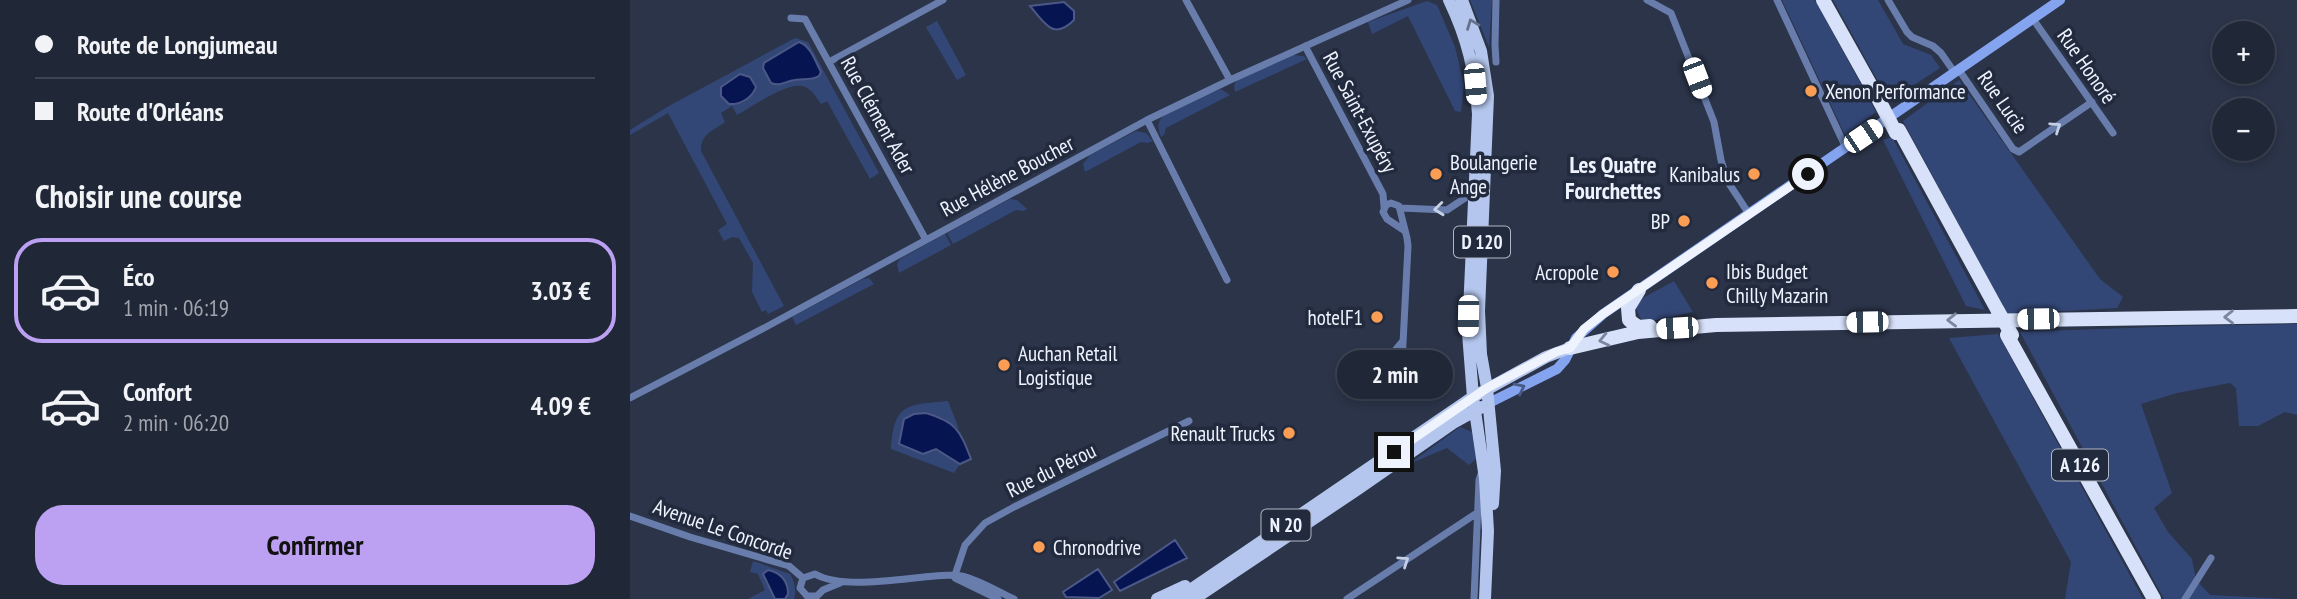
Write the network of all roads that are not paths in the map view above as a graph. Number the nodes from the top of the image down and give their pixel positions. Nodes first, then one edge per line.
1 (943, 0) edge
2 (1186, 0) edge
3 (1408, 0) edge
4 (1450, 0) edge
5 (1462, 0) edge
6 (1496, 0) edge
7 (1647, 0) edge
8 (1777, 0) edge
9 (1825, 0) edge
10 (1888, 0) edge
11 (2060, 0) edge
12 (791, 18) dead end
13 (2033, 19) junction
14 (1305, 46) junction
15 (829, 62) junction
16 (1496, 62) dead end
17 (1957, 71) junction
18 (1230, 80) junction
19 (2092, 102) junction
20 (1147, 120) junction
21 (2113, 133) dead end
22 (1846, 148) junction
23 (1474, 192) junction
24 (1383, 194) junction
25 (1384, 207) junction
26 (1398, 208) junction
27 (1749, 215) junction
28 (1392, 220) junction
29 (1405, 231) junction
30 (926, 240) junction
31 (1227, 280) dead end
32 (1639, 290) junction
33 (2297, 316) edge
34 (1658, 330) junction
35 (1402, 342) junction
36 (1570, 348) junction
37 (1393, 353) junction
38 (1402, 360) junction
39 (1487, 388) junction
40 (630, 398) edge
41 (1489, 403) junction
42 (1474, 404) junction
43 (1189, 421) dead end
44 (1397, 456) junction
45 (1483, 467) junction
46 (1477, 513) junction
47 (630, 516) edge
48 (1482, 534) junction
49 (2211, 558) dead end
50 (953, 575) junction
51 (1208, 577) junction
52 (803, 578) junction
53 (822, 579) junction
54 (843, 582) junction
55 (823, 590) junction
56 (2154, 597) edge
57 (806, 598) edge
58 (998, 599) edge
59 (1014, 599) edge
60 (1157, 599) edge
61 (1177, 599) edge
62 (1194, 599) edge
63 (1347, 599) edge
64 (1474, 599) edge
65 (1485, 599) edge
66 (2185, 599) edge

1 - 15 street
2 - 18 street
3 - 14 street, Rue Hélène Boucher
4 - 23 main road, D 120
39 -> 5 main road, D 120
6 - 16 street
7 - 27 street
8 - 22 street
9 - 56 highway, A 126, bridge
10 - 17 street, Rue Lucie
11 - 13 street
12 - 15 street, Rue Clément Ader
13 - 17 street
13 - 19 street, Rue Honoré
14 - 18 street, Rue Hélène Boucher
14 - 24 street, Rue Saint-Exupéry
15 - 30 street, Rue Clément Ader
17 -> 19 street, Rue Lucie
17 - 22 street
18 - 20 street, Rue Hélène Boucher
19 - 21 street, Rue Honoré
20 - 30 street, Rue Hélène Boucher
20 - 31 street
22 - 27 street
23 -> 26 street
23 - 42 main road, D 120
24 - 25 street, Rue Saint-Exupéry
24 - 26 street, Rue Saint-Exupéry
25 - 26 street
25 - 28 street
26 - 28 street
26 - 29 street
27 - 32 street
28 - 29 street
29 - 35 street
30 - 40 street, Rue Hélène Boucher
32 - 34 highway
32 - 36 street
33 -> 34 highway
34 -> 36 highway, N 20
35 - 37 street
35 - 38 street
36 - 39 main road, N 20
41 -> 36 street, N 20
37 - 38 street
37 - 38 street
39 - 41 main road, D 120
39 - 42 main road, N 20
41 - 42 main road, N 20
41 - 48 main road, D 120
42 - 44 main road, N 20
42 - 45 main road, D 120
43 - 50 street, Rue du Pérou
44 - 51 main road, N 20
44 - 62 main road, N 20
45 - 46 street
45 - 48 main road, D 120
46 - 48 street
63 -> 46 street
47 - 52 street, Avenue Le Concorde
48 - 64 street
48 - 65 main road, D 120
49 - 66 street
50 - 54 street
50 - 58 street
50 - 59 street
51 - 60 main road
51 - 61 main road, N 20
52 - 53 street
52 - 57 street
53 - 54 street
53 - 55 street
54 - 55 street
55 - 57 street

